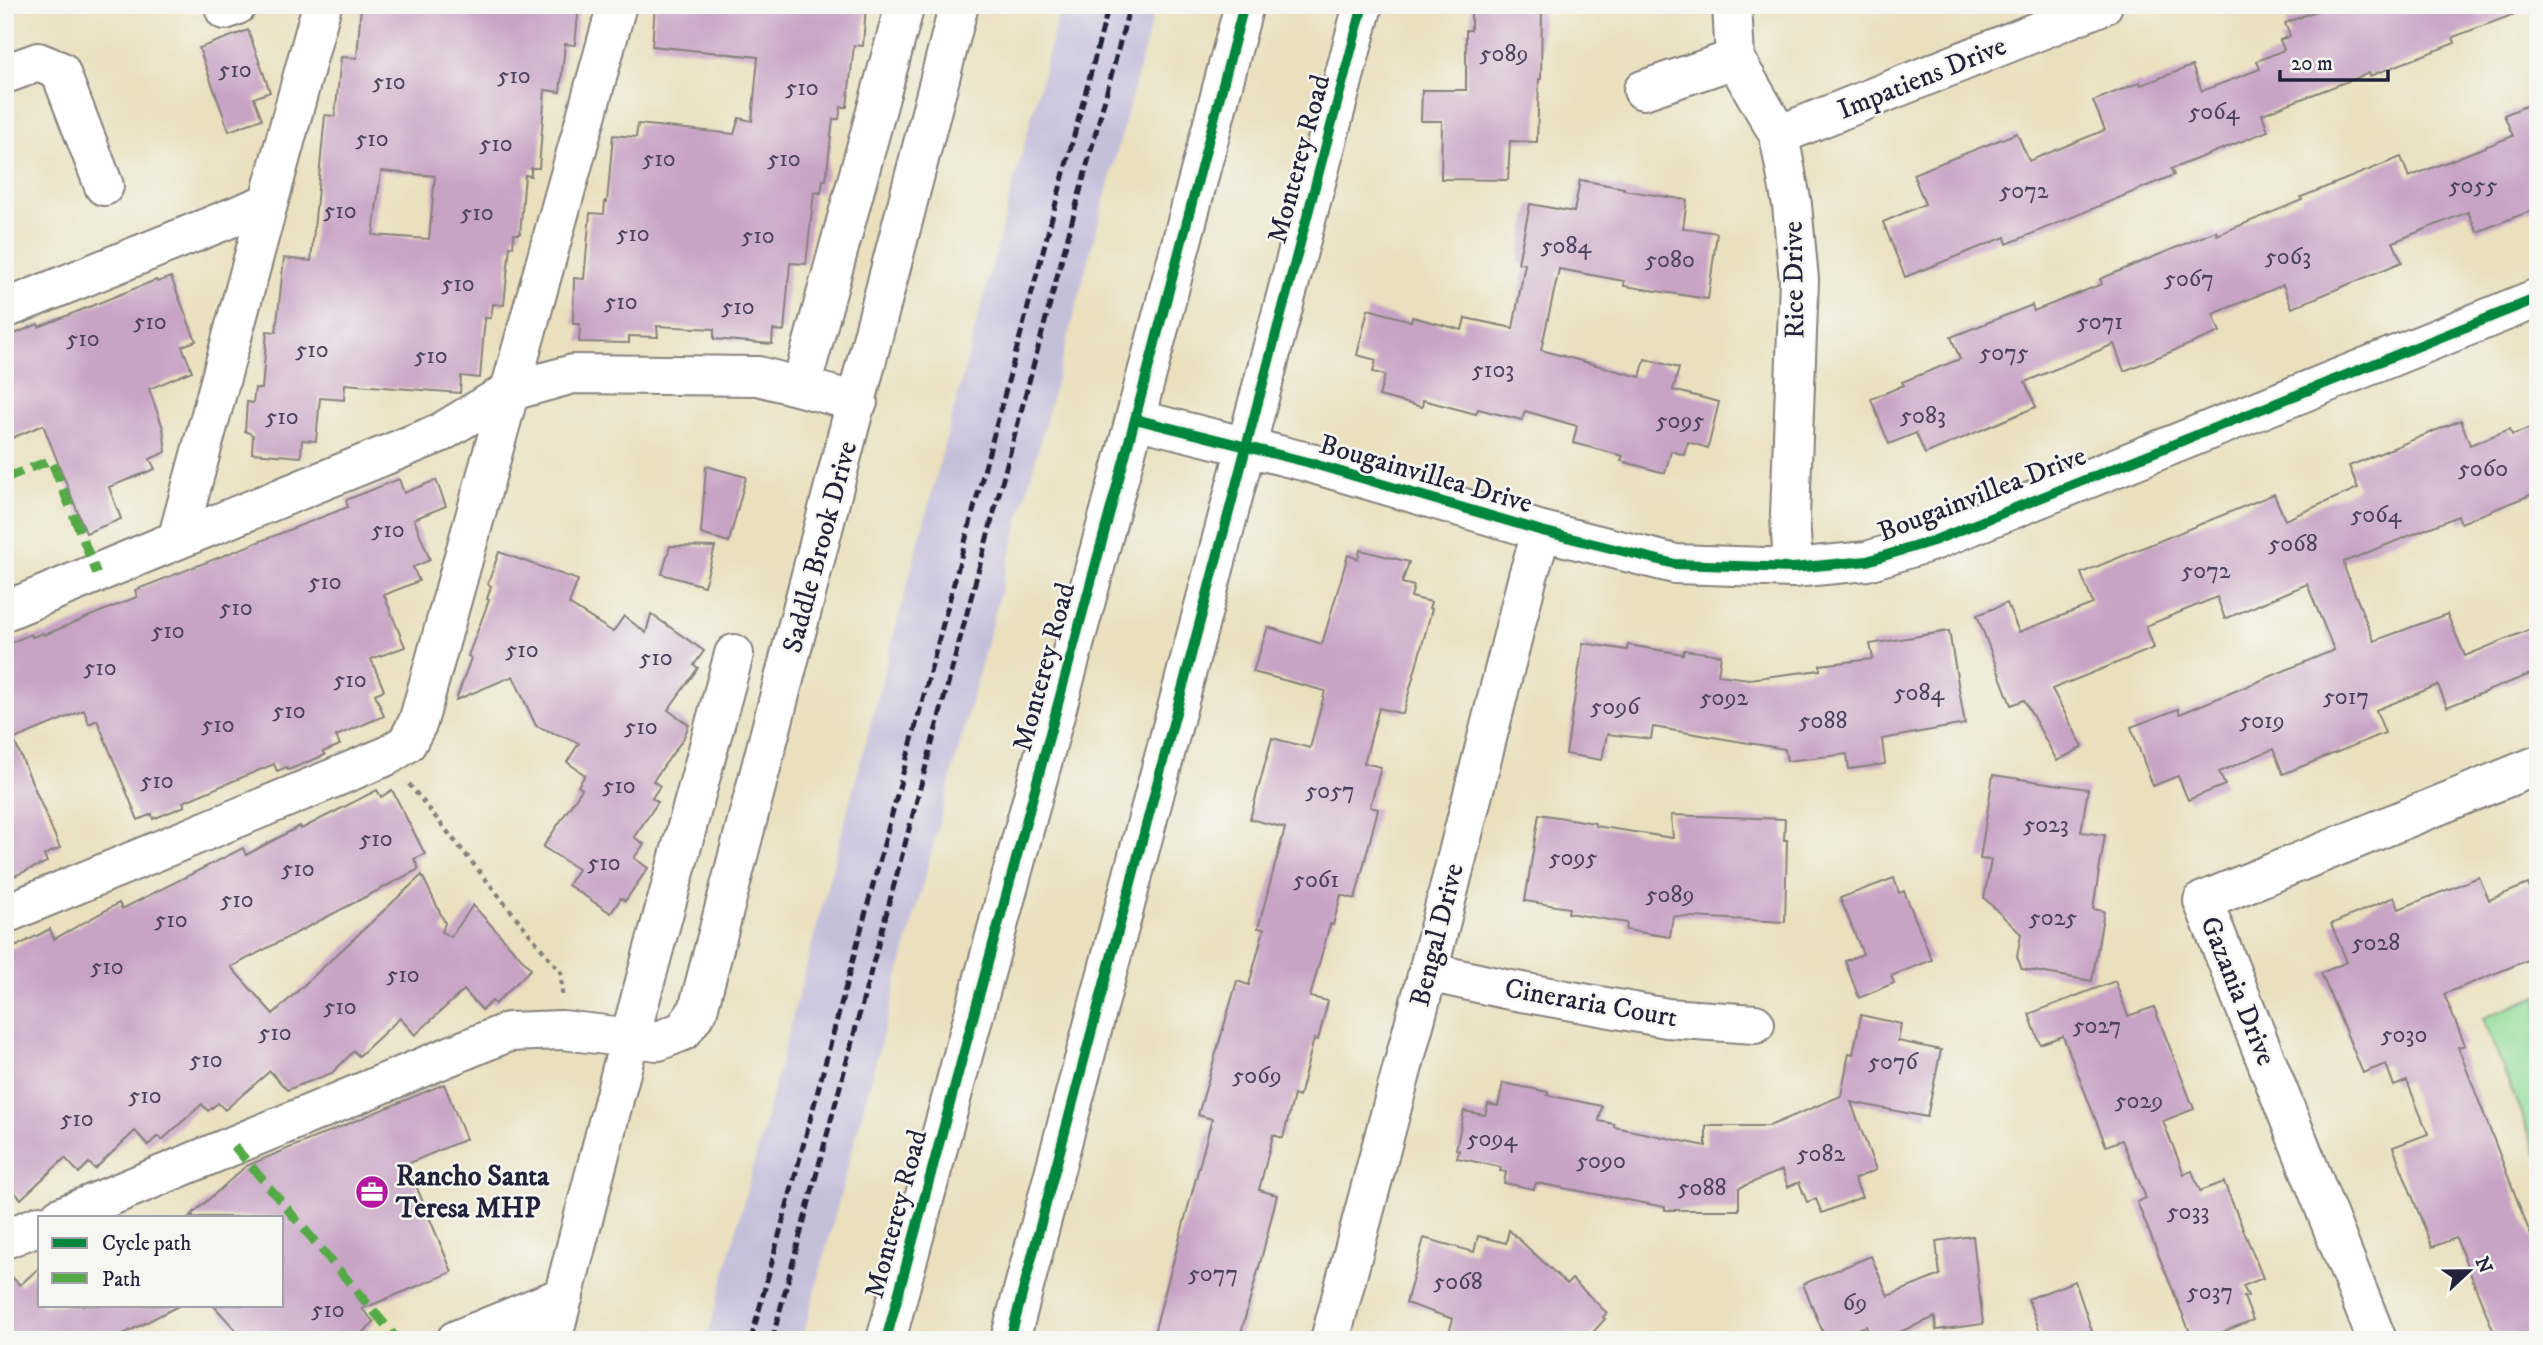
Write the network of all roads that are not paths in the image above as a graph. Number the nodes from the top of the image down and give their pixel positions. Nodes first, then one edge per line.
1 (322, 5) edge
2 (617, 5) edge
3 (905, 5) edge
4 (959, 5) edge
5 (1244, 5) edge
6 (1363, 5) edge
7 (1732, 5) edge
8 (2103, 5) edge
9 (1735, 59) junction
10 (5, 74) edge
11 (1643, 90) dead end
12 (1779, 135) junction
13 (104, 186) dead end
14 (268, 203) junction
15 (2538, 298) edge
16 (5, 309) edge
17 (801, 387) junction
18 (508, 392) junction
19 (858, 402) junction
20 (1135, 419) junction
21 (1247, 447) junction
22 (1542, 531) junction
23 (177, 540) junction
24 (1793, 568) junction
25 (5, 611) edge
26 (734, 654) dead end
27 (2538, 765) edge
28 (5, 914) edge
29 (1428, 972) junction
30 (1755, 1024) dead end
31 (630, 1037) junction
32 (62, 1216) edge
33 (38, 1226) edge
34 (5, 1239) edge
35 (564, 1296) junction
36 (456, 1340) edge
37 (552, 1340) edge
38 (886, 1340) edge
39 (1010, 1340) edge
40 (1330, 1340) edge
41 (2377, 1340) edge

1 - 14 street
2 - 18 street
3 - 17 street
4 - 19 street, Saddle Brook Drive
5 - 20 street, Monterey Road
6 - 21 street, Monterey Road
7 - 9 street, Rice Drive
8 - 12 street, Impatiens Drive
9 - 11 street
9 - 12 street, Rice Drive
10 - 13 street
12 - 24 street, Rice Drive
14 - 16 street
14 - 23 street
15 - 24 street, Bougainvillea Drive
17 - 18 street
17 - 19 street
18 - 23 street
18 - 28 street
19 - 31 street, Saddle Brook Drive
20 - 21 street, Bougainvillea Drive
20 - 38 street, Monterey Road
21 - 22 street, Bougainvillea Drive
21 - 39 street, Monterey Road
22 - 24 street, Bougainvillea Drive
22 - 29 street, Bengal Drive
23 - 25 street
26 - 31 street
27 - 41 street, Gazania Drive
29 - 30 street, Cineraria Court
29 - 40 street, Bengal Drive
31 - 32 street, Saddle Brook Drive
31 - 35 street
33 - 34 street
35 - 36 street
35 - 37 street

